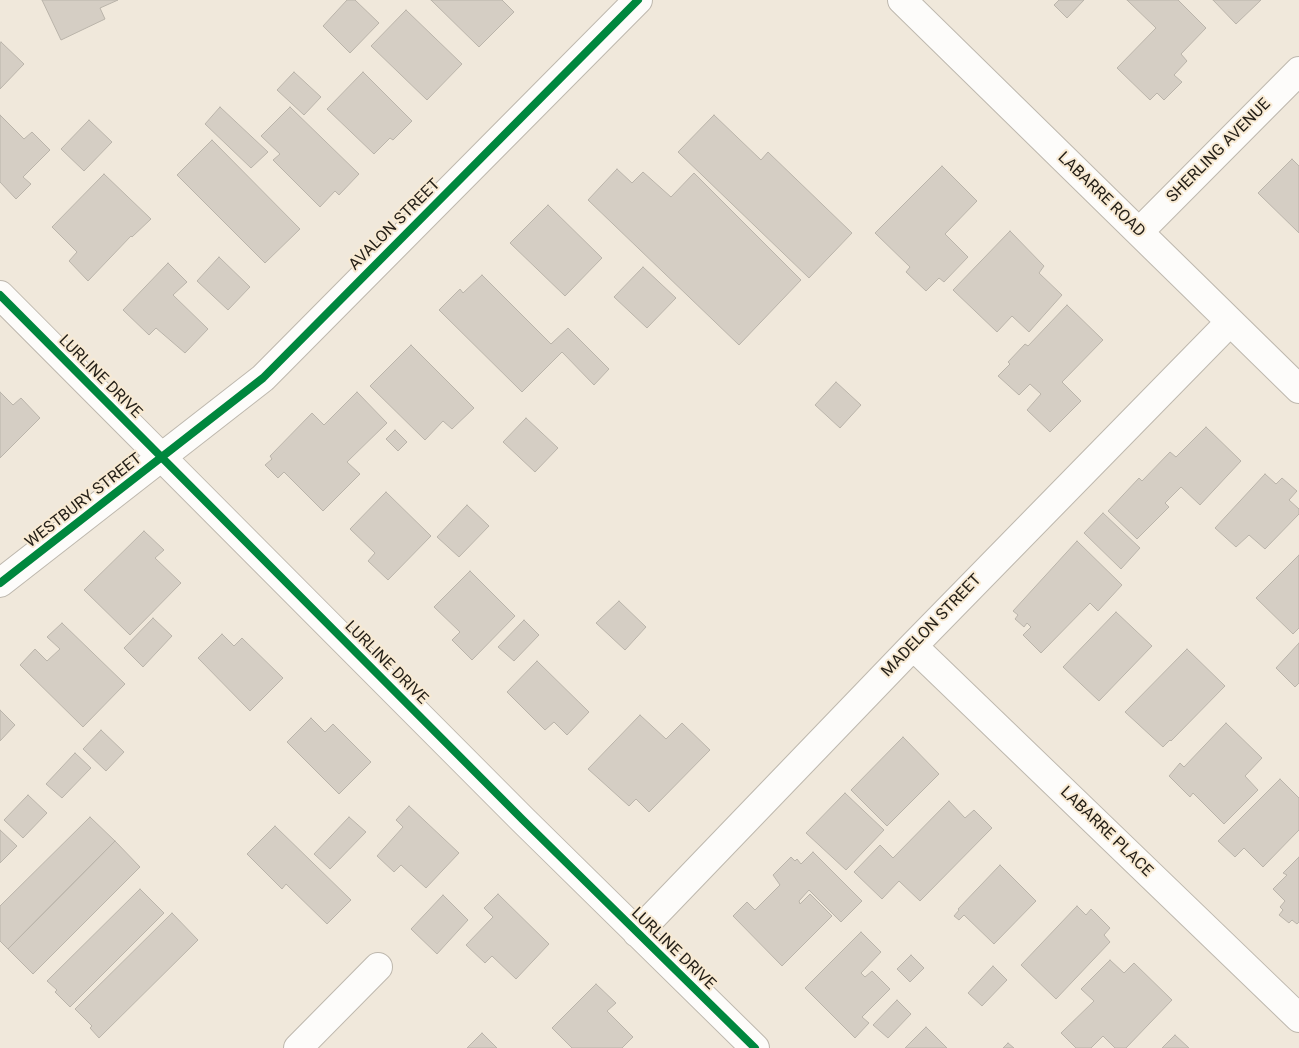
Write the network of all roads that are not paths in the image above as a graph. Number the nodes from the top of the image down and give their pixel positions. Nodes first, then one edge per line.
1 (638, 0) edge
2 (902, 0) edge
3 (1299, 71) edge
4 (1139, 232) junction
5 (0, 295) edge
6 (1230, 322) junction
7 (1299, 390) edge
8 (161, 458) junction
9 (0, 584) edge
10 (912, 646) junction
11 (637, 933) junction
12 (378, 967) dead end
13 (1299, 1018) edge
14 (298, 1048) edge
15 (755, 1048) edge

1 - 8 street, AVALON STREET
2 - 4 street, LABARRE ROAD
3 - 4 street, SHERLING AVENUE
4 - 6 street, LABARRE ROAD
5 - 8 street, LURLINE DRIVE
6 - 7 street, LABARRE ROAD
6 - 10 street, MADELON STREET
8 - 9 street, WESTBURY STREET
8 - 11 street, LURLINE DRIVE
10 - 11 street, MADELON STREET
10 - 13 street, LABARRE PLACE
11 - 15 street, LURLINE DRIVE
12 - 14 street

